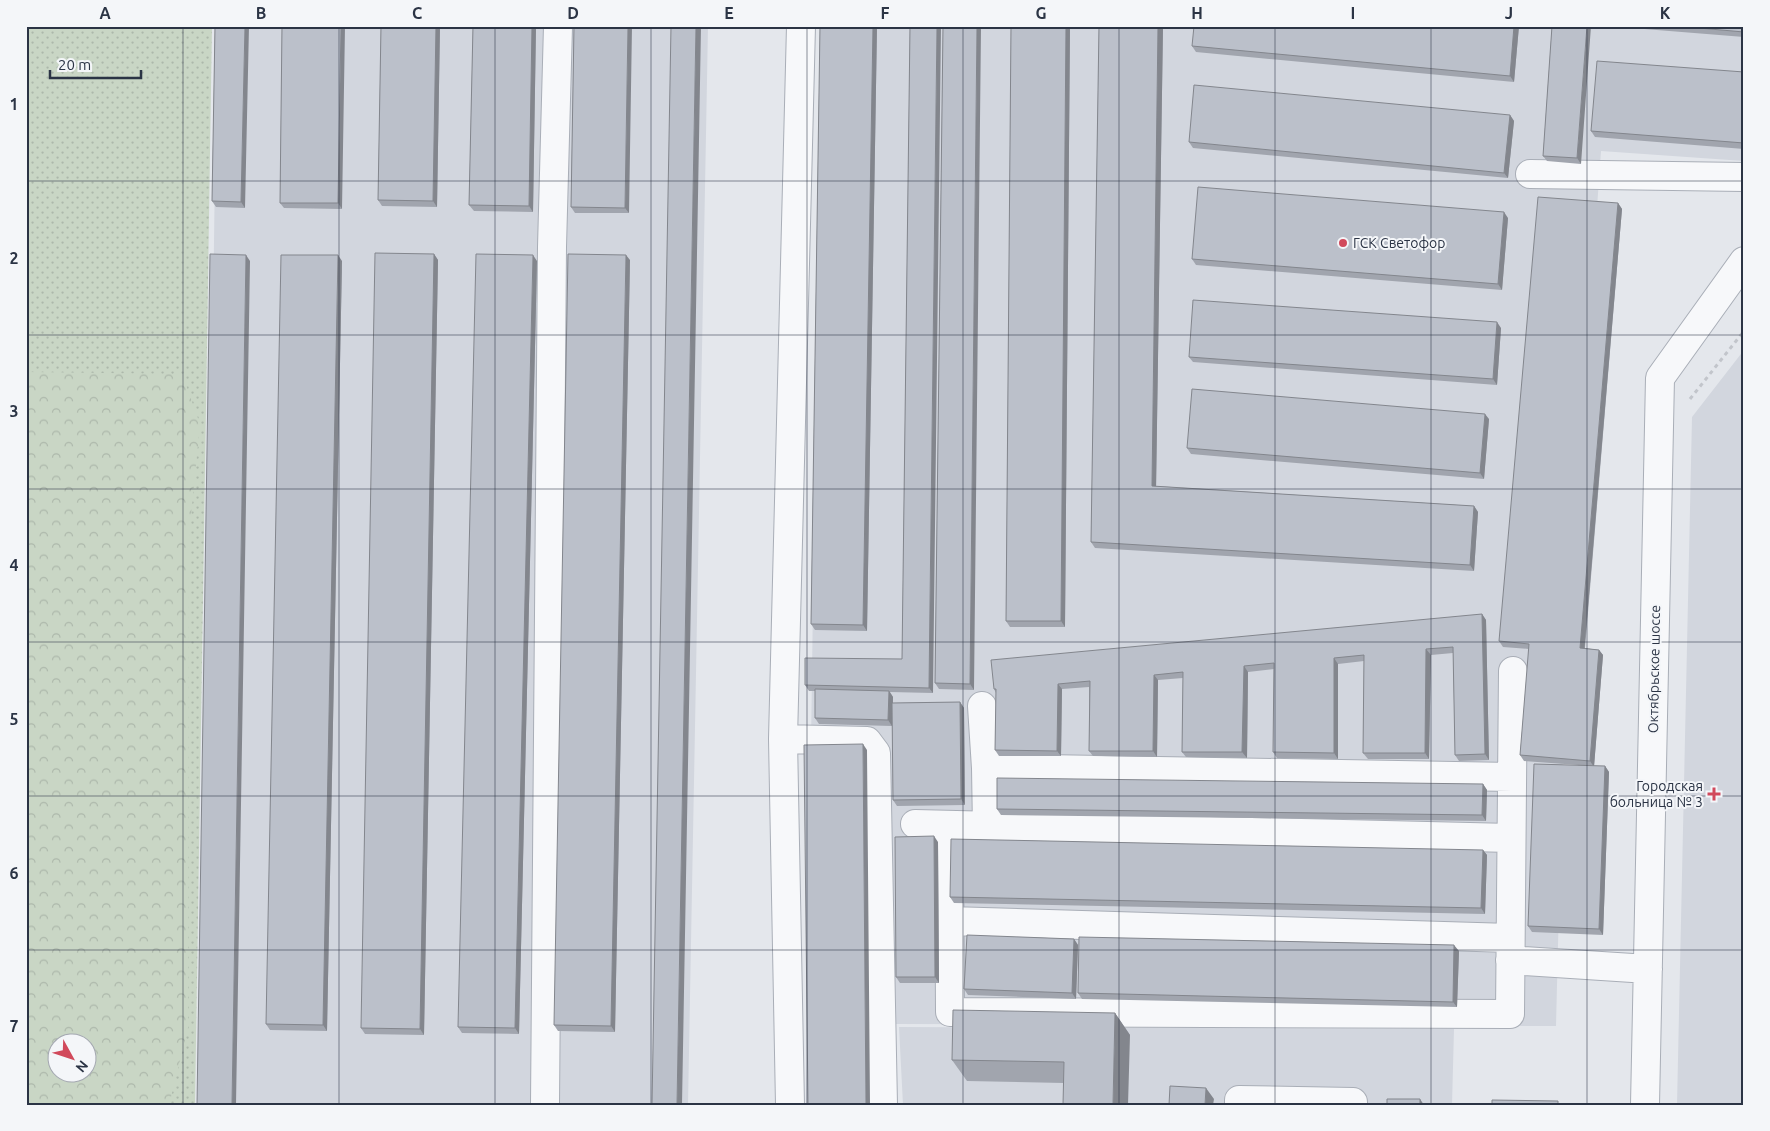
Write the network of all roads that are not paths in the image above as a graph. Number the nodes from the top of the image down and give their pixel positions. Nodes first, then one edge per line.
1 (558, 26) edge
2 (801, 26) edge
3 (1530, 174) dead end
4 (1744, 177) edge
5 (1744, 261) edge
6 (1514, 671) dead end
7 (982, 706) dead end
8 (783, 738) junction
9 (986, 768) junction
10 (1512, 777) junction
11 (915, 824) dead end
12 (949, 825) junction
13 (986, 826) junction
14 (1511, 838) junction
15 (949, 921) junction
16 (1510, 949) junction
17 (1648, 968) junction
18 (545, 1105) edge
19 (790, 1105) edge
20 (883, 1105) edge
21 (1239, 1105) edge
22 (1353, 1105) edge
23 (1644, 1105) edge

1 - 18 street
2 - 8 street
3 - 4 street
5 - 17 street, Октябрьское шоссе
6 - 10 street
7 - 9 street
8 - 19 street
8 - 20 street
9 - 10 street
9 - 13 street
10 - 14 street
11 - 12 street
12 - 13 street
12 - 15 street
13 - 14 street
14 - 16 street
15 - 16 street
15 - 16 street
16 - 17 street
17 - 23 street, Октябрьское шоссе
21 - 22 street

